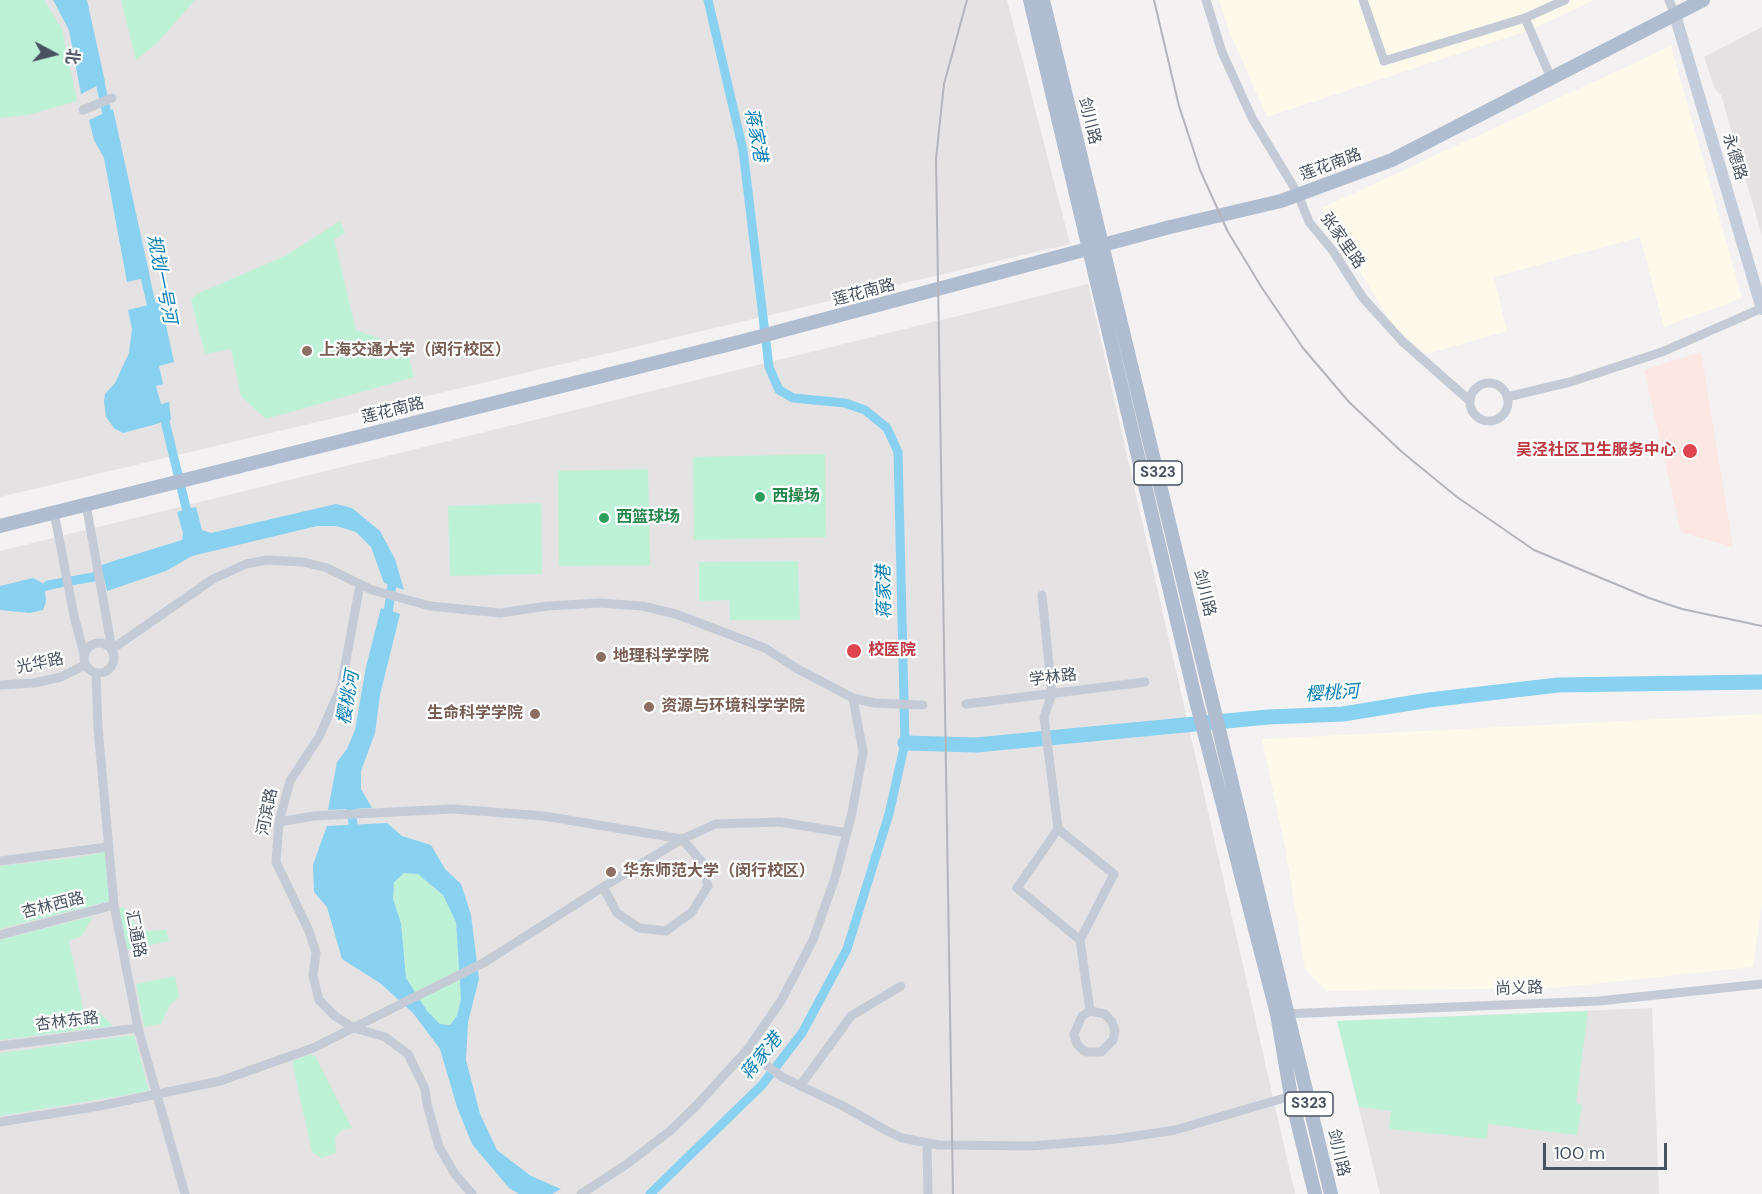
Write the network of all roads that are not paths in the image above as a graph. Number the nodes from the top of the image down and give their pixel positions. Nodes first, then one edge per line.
1 (1030, 0) edge
2 (1043, 0) edge
3 (1206, 0) edge
4 (1363, 0) edge
5 (1564, 0) edge
6 (1669, 0) edge
7 (1703, 0) edge
8 (1675, 15) junction
9 (1525, 18) junction
10 (1551, 78) junction
11 (112, 98) dead end
12 (83, 110) dead end
13 (1298, 194) junction
14 (1103, 245) junction
15 (1089, 249) junction
16 (1762, 309) edge
17 (1507, 397) junction
18 (1470, 401) junction
19 (86, 504) junction
20 (54, 512) junction
21 (0, 526) edge
22 (359, 590) dead end
23 (1042, 595) dead end
24 (112, 649) junction
25 (84, 654) junction
26 (85, 665) junction
27 (96, 674) junction
28 (1145, 682) dead end
29 (0, 685) edge
30 (1052, 694) junction
31 (853, 698) junction
32 (966, 704) dead end
33 (922, 705) dead end
34 (279, 822) junction
35 (1059, 829) junction
36 (847, 833) junction
37 (682, 839) junction
38 (108, 847) junction
39 (0, 861) edge
40 (603, 887) junction
41 (114, 905) junction
42 (0, 935) edge
43 (1080, 940) junction
44 (1762, 984) edge
45 (900, 986) dead end
46 (1090, 1011) junction
47 (1282, 1014) junction
48 (138, 1028) junction
49 (354, 1028) junction
50 (0, 1046) edge
51 (747, 1050) junction
52 (795, 1084) junction
53 (155, 1094) junction
54 (1292, 1096) junction
55 (0, 1122) edge
56 (927, 1143) junction
57 (584, 1192) edge
58 (185, 1194) edge
59 (472, 1194) edge
60 (928, 1194) edge
61 (1315, 1194) edge
62 (1331, 1194) edge

1 - 15 main road, 剑川路
2 - 14 main road, 剑川路 / S323
3 - 13 street, 张家里路
4 - 9 street
5 - 9 street
6 - 8 street
7 - 8 main road, 莲花南路
8 - 10 main road, 莲花南路
8 - 16 street, 永德路
9 - 10 street
10 - 13 main road, 莲花南路
11 - 12 street
13 - 14 main road, 莲花南路
13 - 18 street, 张家里路
14 - 15 main road, 莲花南路
14 - 47 main road, 剑川路 / S323
15 - 19 main road, 莲花南路
15 - 47 main road, 剑川路
16 - 17 street
17 - 18 street
17 - 18 street
19 - 20 main road, 莲花南路
19 - 24 street
20 - 21 main road, 莲花南路
20 - 25 street
22 - 34 street, 河滨路
23 - 30 street
24 - 25 street
24 - 27 street
24 - 31 street
25 - 26 street
26 - 27 street
26 - 29 street, 光华路
27 - 38 street, 汇通路
28 - 30 street, 学林路
30 - 32 street, 学林路
30 - 35 street
31 - 33 street
31 - 36 street
34 - 37 street
34 - 49 street, 河滨路
35 - 43 street
35 - 43 street
36 - 37 street
36 - 51 street
37 - 40 street
37 - 40 street
38 - 39 street
38 - 41 street, 汇通路
40 - 49 street
41 - 42 street, 杏林西路
41 - 48 street, 汇通路
43 - 46 street
44 - 47 street, 尚义路
45 - 52 street
46 - 46 street
47 - 54 main road, 剑川路
47 - 62 main road, 剑川路 / S323
48 - 50 street, 杏林东路
48 - 53 street, 汇通路
49 - 53 street
49 - 59 street, 河滨路
51 - 52 street
51 - 57 street
52 - 56 street
53 - 55 street
53 - 58 street, 汇通路
54 - 56 street
54 - 61 main road, 剑川路
56 - 60 street

